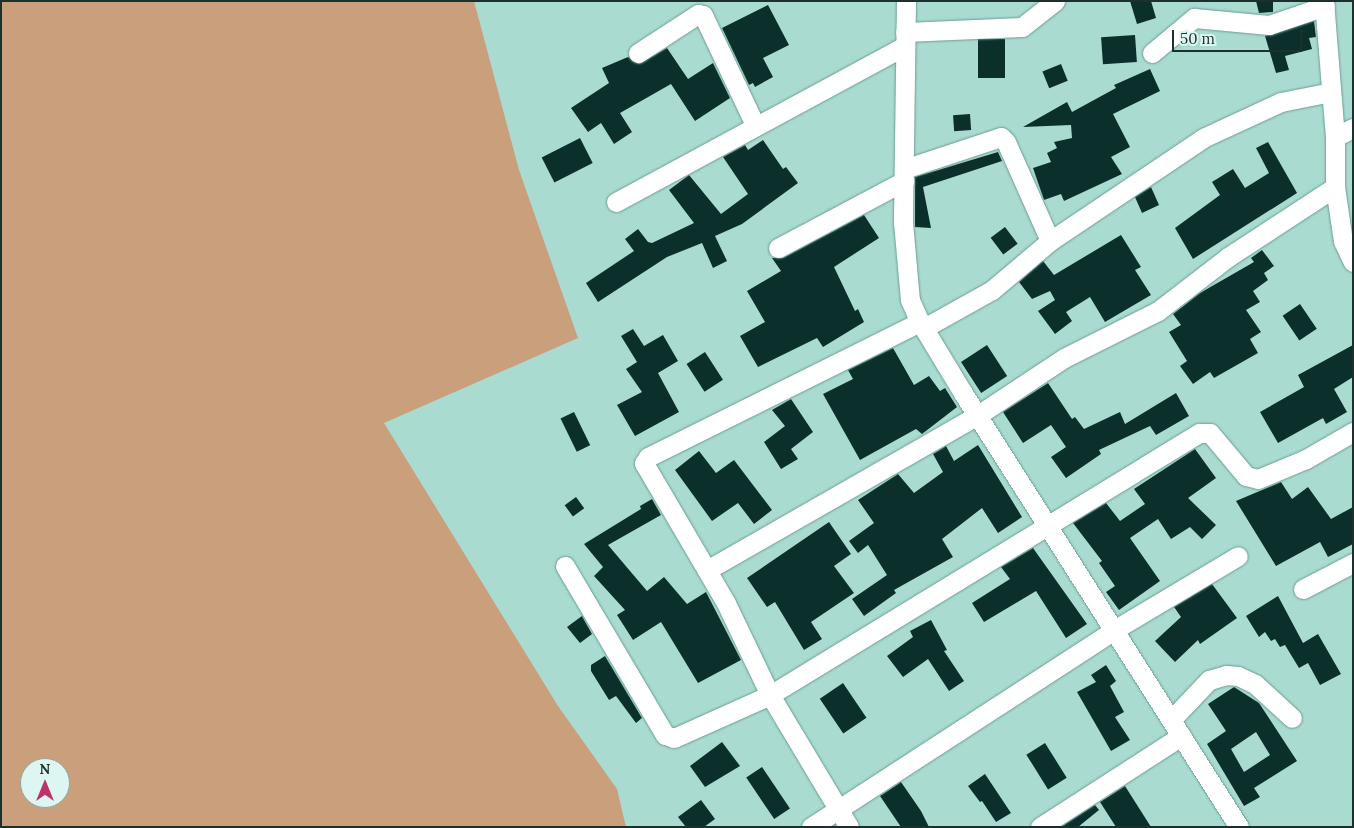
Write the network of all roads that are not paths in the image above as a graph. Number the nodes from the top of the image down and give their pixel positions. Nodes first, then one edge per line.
1 (906, 1) edge
2 (1054, 1) edge
3 (1324, 4) edge
4 (905, 39) junction
5 (638, 53) dead end
6 (1152, 53) dead end
7 (1331, 92) junction
8 (755, 125) junction
9 (1353, 128) edge
10 (1334, 137) junction
11 (904, 175) junction
12 (1335, 187) junction
13 (616, 202) dead end
14 (1050, 241) junction
15 (778, 248) dead end
16 (1353, 262) edge
17 (922, 325) junction
18 (978, 415) junction
19 (1353, 432) edge
20 (1048, 525) junction
21 (1238, 556) dead end
22 (1353, 563) edge
23 (564, 566) dead end
24 (707, 570) junction
25 (1303, 589) dead end
26 (1114, 630) junction
27 (770, 695) junction
28 (1292, 718) dead end
29 (1176, 728) junction
30 (838, 809) junction
31 (811, 827) edge
32 (849, 827) edge
33 (1040, 827) edge
34 (1239, 827) edge

1 - 4 street
2 - 4 street
3 - 6 street
3 - 7 street
4 - 8 street
4 - 11 street
5 - 8 street
7 - 10 street
7 - 14 street
8 - 13 street
9 - 10 street
10 - 12 street
11 - 14 street
11 - 15 street
11 - 17 street
12 - 16 street
12 - 18 street
14 - 17 street
17 - 18 street
17 - 24 street
18 - 20 street
18 - 24 street
19 - 20 street
20 - 26 street
20 - 27 street
21 - 26 street
22 - 25 street
23 - 27 street
24 - 27 street
26 - 29 street
26 - 30 street
27 - 30 street
28 - 29 street
29 - 33 street
29 - 34 street
30 - 31 street
30 - 32 street

